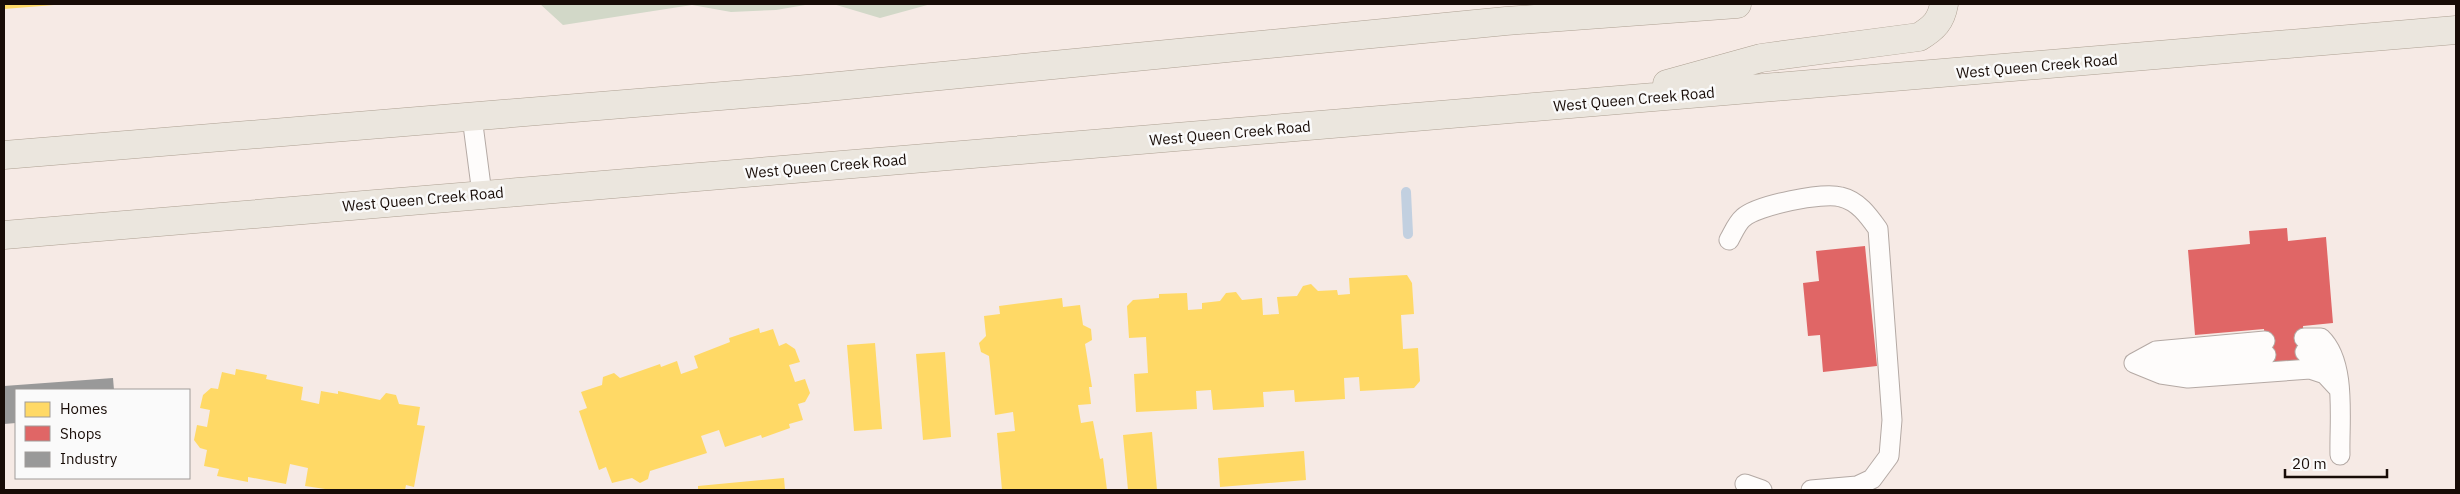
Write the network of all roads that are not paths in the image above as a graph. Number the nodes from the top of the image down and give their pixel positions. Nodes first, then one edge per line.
1 (1737, 4) edge
2 (1944, 4) edge
3 (2456, 30) edge
4 (1603, 102) junction
5 (472, 117) junction
6 (4, 155) edge
7 (482, 194) junction
8 (4, 235) edge
9 (1729, 240) dead end
10 (2304, 345) dead end
11 (2266, 348) dead end
12 (2338, 388) junction
13 (2340, 455) dead end
14 (1811, 490) edge

1 - 5 main road
2 - 4 main road
3 - 4 main road, West Queen Creek Road
4 - 7 main road, West Queen Creek Road
5 - 6 main road
5 - 7 lane
7 - 8 main road, West Queen Creek Road
9 - 14 lane
10 - 12 lane
11 - 12 lane
12 - 13 lane

